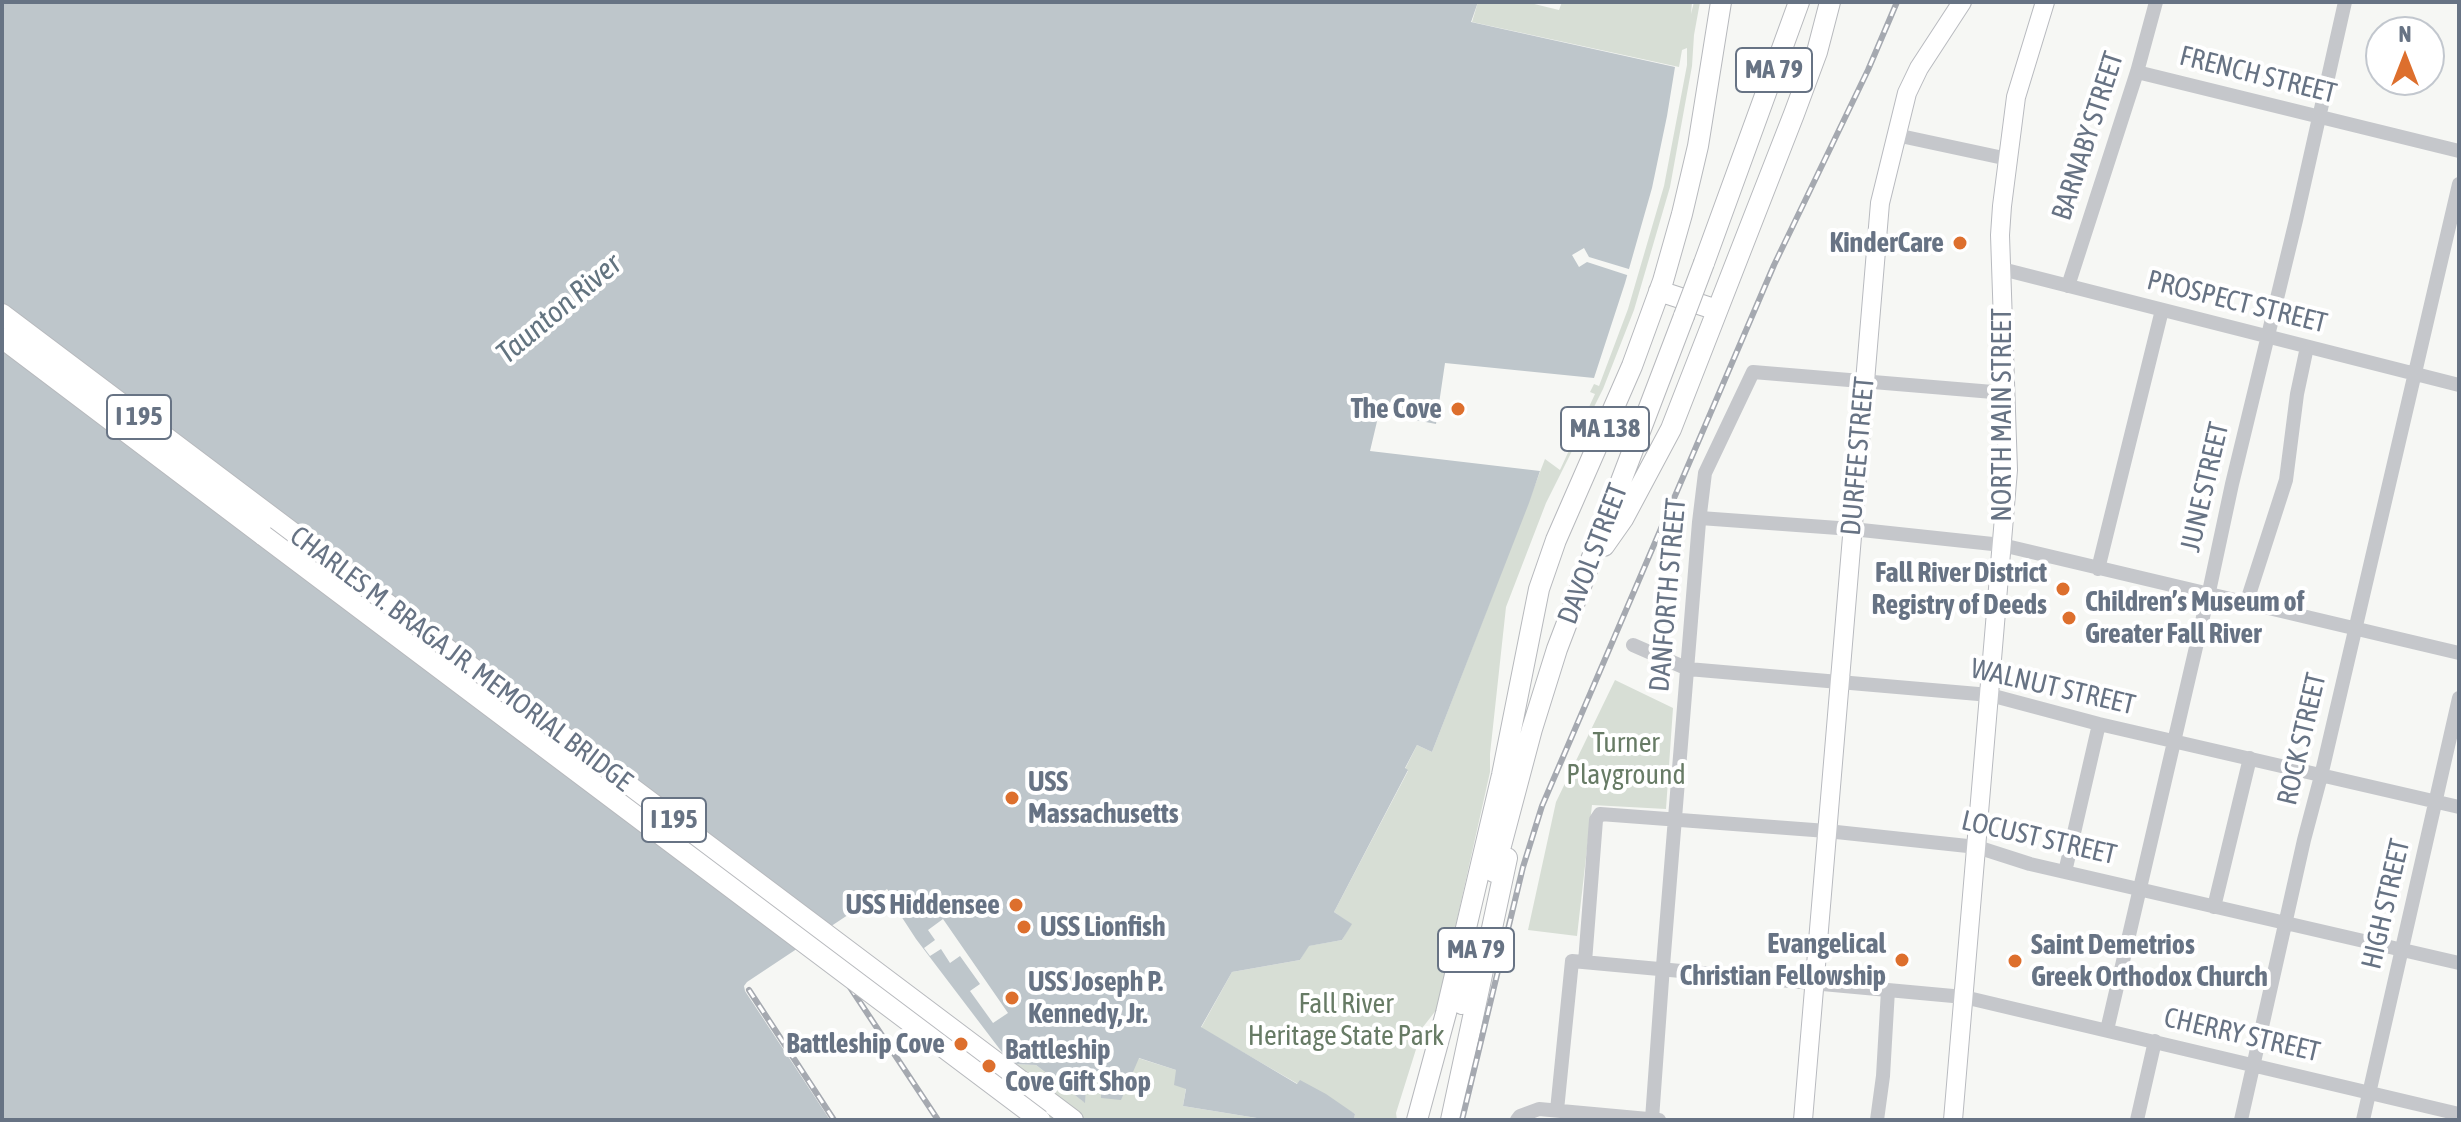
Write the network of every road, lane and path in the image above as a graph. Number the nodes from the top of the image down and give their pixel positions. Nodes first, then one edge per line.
1 (1721, 2) edge
2 (1799, 2) edge
3 (1830, 2) edge
4 (1962, 2) edge
5 (2045, 2) edge
6 (2156, 2) edge
7 (2345, 2) edge
8 (2137, 72) junction
9 (2318, 118) junction
10 (1896, 135) junction
11 (2459, 151) edge
12 (2008, 159) junction
13 (2459, 184) edge
14 (2002, 269) junction
15 (2068, 286) junction
16 (1659, 291) junction
17 (1717, 310) junction
18 (2162, 310) junction
19 (2, 314) edge
20 (2267, 336) junction
21 (2, 338) edge
22 (2307, 347) junction
23 (2414, 374) junction
24 (1864, 382) junction
25 (2459, 385) edge
26 (2005, 393) junction
27 (1700, 518) junction
28 (1852, 529) junction
29 (2002, 545) junction
30 (1587, 569) junction
31 (2098, 569) junction
32 (2208, 595) junction
33 (2246, 604) junction
34 (2354, 629) junction
35 (1633, 645) dead end
36 (2459, 653) edge
37 (1688, 669) junction
38 (1840, 681) junction
39 (1990, 695) junction
40 (2459, 698) edge
41 (2099, 724) junction
42 (2174, 741) junction
43 (2459, 745) edge
44 (2250, 758) junction
45 (2445, 760) junction
46 (2321, 776) junction
47 (1518, 779) junction
48 (2436, 801) junction
49 (2459, 807) edge
50 (1676, 820) junction
51 (1827, 831) junction
52 (1977, 847) junction
53 (1484, 855) joint
54 (2065, 872) junction
55 (2138, 888) junction
56 (2214, 907) junction
57 (2286, 922) junction
58 (2403, 949) junction
59 (1585, 962) junction
60 (2459, 963) edge
61 (1662, 969) junction
62 (1814, 983) junction
63 (1888, 990) junction
64 (1964, 997) junction
65 (2107, 1030) junction
66 (2155, 1041) junction
67 (2254, 1065) junction
68 (2369, 1092) junction
69 (1557, 1110) junction
70 (2459, 1114) edge
71 (1652, 1119) edge
72 (1040, 1120) edge
73 (1073, 1120) edge
74 (1417, 1120) edge
75 (1430, 1120) edge
76 (1451, 1120) edge
77 (1517, 1120) edge
78 (1659, 1120) edge
79 (1803, 1120) edge
80 (1877, 1120) edge
81 (1953, 1120) edge
82 (2137, 1120) edge
83 (2241, 1120) edge
84 (2363, 1120) edge

1 - 16 highway, DAVOL STREET / MA 138
2 - 30 highway, DAVOL STREET / MA 79, bridge
3 - 17 highway
4 - 10 main road, DURFEE STREET
5 - 12 main road, NORTH MAIN STREET
6 - 8 street, BARNABY STREET
7 - 9 street, JUNE STREET
8 - 9 street, FRENCH STREET
8 - 15 street, BARNABY STREET
9 - 11 street, FRENCH STREET
9 - 20 street, JUNE STREET
10 - 12 street
10 - 24 main road, DURFEE STREET
12 - 14 main road, NORTH MAIN STREET
13 - 23 street, ROCK STREET
14 - 15 street, PROSPECT STREET
14 - 26 main road, NORTH MAIN STREET
15 - 18 street, PROSPECT STREET
16 - 17 highway
16 - 53 highway, DAVOL STREET / MA 138
17 - 30 highway
18 - 20 street, PROSPECT STREET
18 - 31 street
19 - 73 highway, CHARLES M. BRAGA JR. MEMORIAL BRIDGE / I 195
20 - 22 street, PROSPECT STREET
20 - 32 street, JUNE STREET
21 - 72 highway, CHARLES M. BRAGA JR. MEMORIAL BRIDGE / I 195, bridge
22 - 23 street, PROSPECT STREET
22 - 33 street
23 - 25 street, PROSPECT STREET
23 - 34 street, ROCK STREET
24 - 26 street
24 - 27 street, DANFORTH STREET
24 - 28 main road, DURFEE STREET
26 - 29 main road, NORTH MAIN STREET
27 - 28 street
27 - 37 street, DANFORTH STREET
28 - 29 street
28 - 38 main road, DURFEE STREET
29 - 31 street
29 - 39 main road, NORTH MAIN STREET
30 - 47 highway, DAVOL STREET
31 - 32 street
32 - 33 street
32 - 42 street, JUNE STREET
33 - 34 street
34 - 36 street
34 - 46 street, ROCK STREET
35 - 37 street, WALNUT STREET
37 - 38 street, WALNUT STREET
37 - 50 street, DANFORTH STREET
38 - 39 street, WALNUT STREET
38 - 51 main road, DURFEE STREET
39 - 41 street, WALNUT STREET
39 - 52 main road, NORTH MAIN STREET
40 - 45 street, HIGH STREET
41 - 42 street, WALNUT STREET
41 - 54 street
42 - 44 street, WALNUT STREET
42 - 55 street, JUNE STREET
43 - 45 street
44 - 46 street, WALNUT STREET
44 - 56 street
45 - 48 street, HIGH STREET
46 - 48 street, WALNUT STREET
46 - 57 street, ROCK STREET
47 - 75 highway, DAVOL STREET / MA 79
47 - 76 highway
48 - 49 street, WALNUT STREET
48 - 58 street, HIGH STREET
50 - 51 street, LOCUST STREET
50 - 59 street, LOCUST STREET
50 - 61 street, DANFORTH STREET
51 - 52 street, LOCUST STREET
51 - 62 main road, DURFEE STREET
52 - 54 street, LOCUST STREET
52 - 64 main road, NORTH MAIN STREET
53 - 74 highway, DAVOL STREET / MA 79
54 - 55 street, LOCUST STREET
55 - 56 street, LOCUST STREET
55 - 65 street, JUNE STREET
56 - 57 street, LOCUST STREET
57 - 58 street, LOCUST STREET
57 - 67 street, ROCK STREET
58 - 60 street, LOCUST STREET
58 - 68 street, HIGH STREET
59 - 61 street, CHERRY STREET
59 - 69 street
61 - 62 street, CHERRY STREET
61 - 71 street, DANFORTH STREET
62 - 63 street, CHERRY STREET
62 - 79 main road, DURFEE STREET
63 - 64 street, CHERRY STREET
63 - 80 street
64 - 65 street, CHERRY STREET
64 - 81 main road, NORTH MAIN STREET
65 - 66 street, CHERRY STREET
66 - 67 street, CHERRY STREET
66 - 82 street
67 - 68 street, CHERRY STREET
67 - 83 street, ROCK STREET
68 - 70 street, CHERRY STREET
68 - 84 street, HIGH STREET
69 - 71 street
69 - 77 street
71 - 78 street

